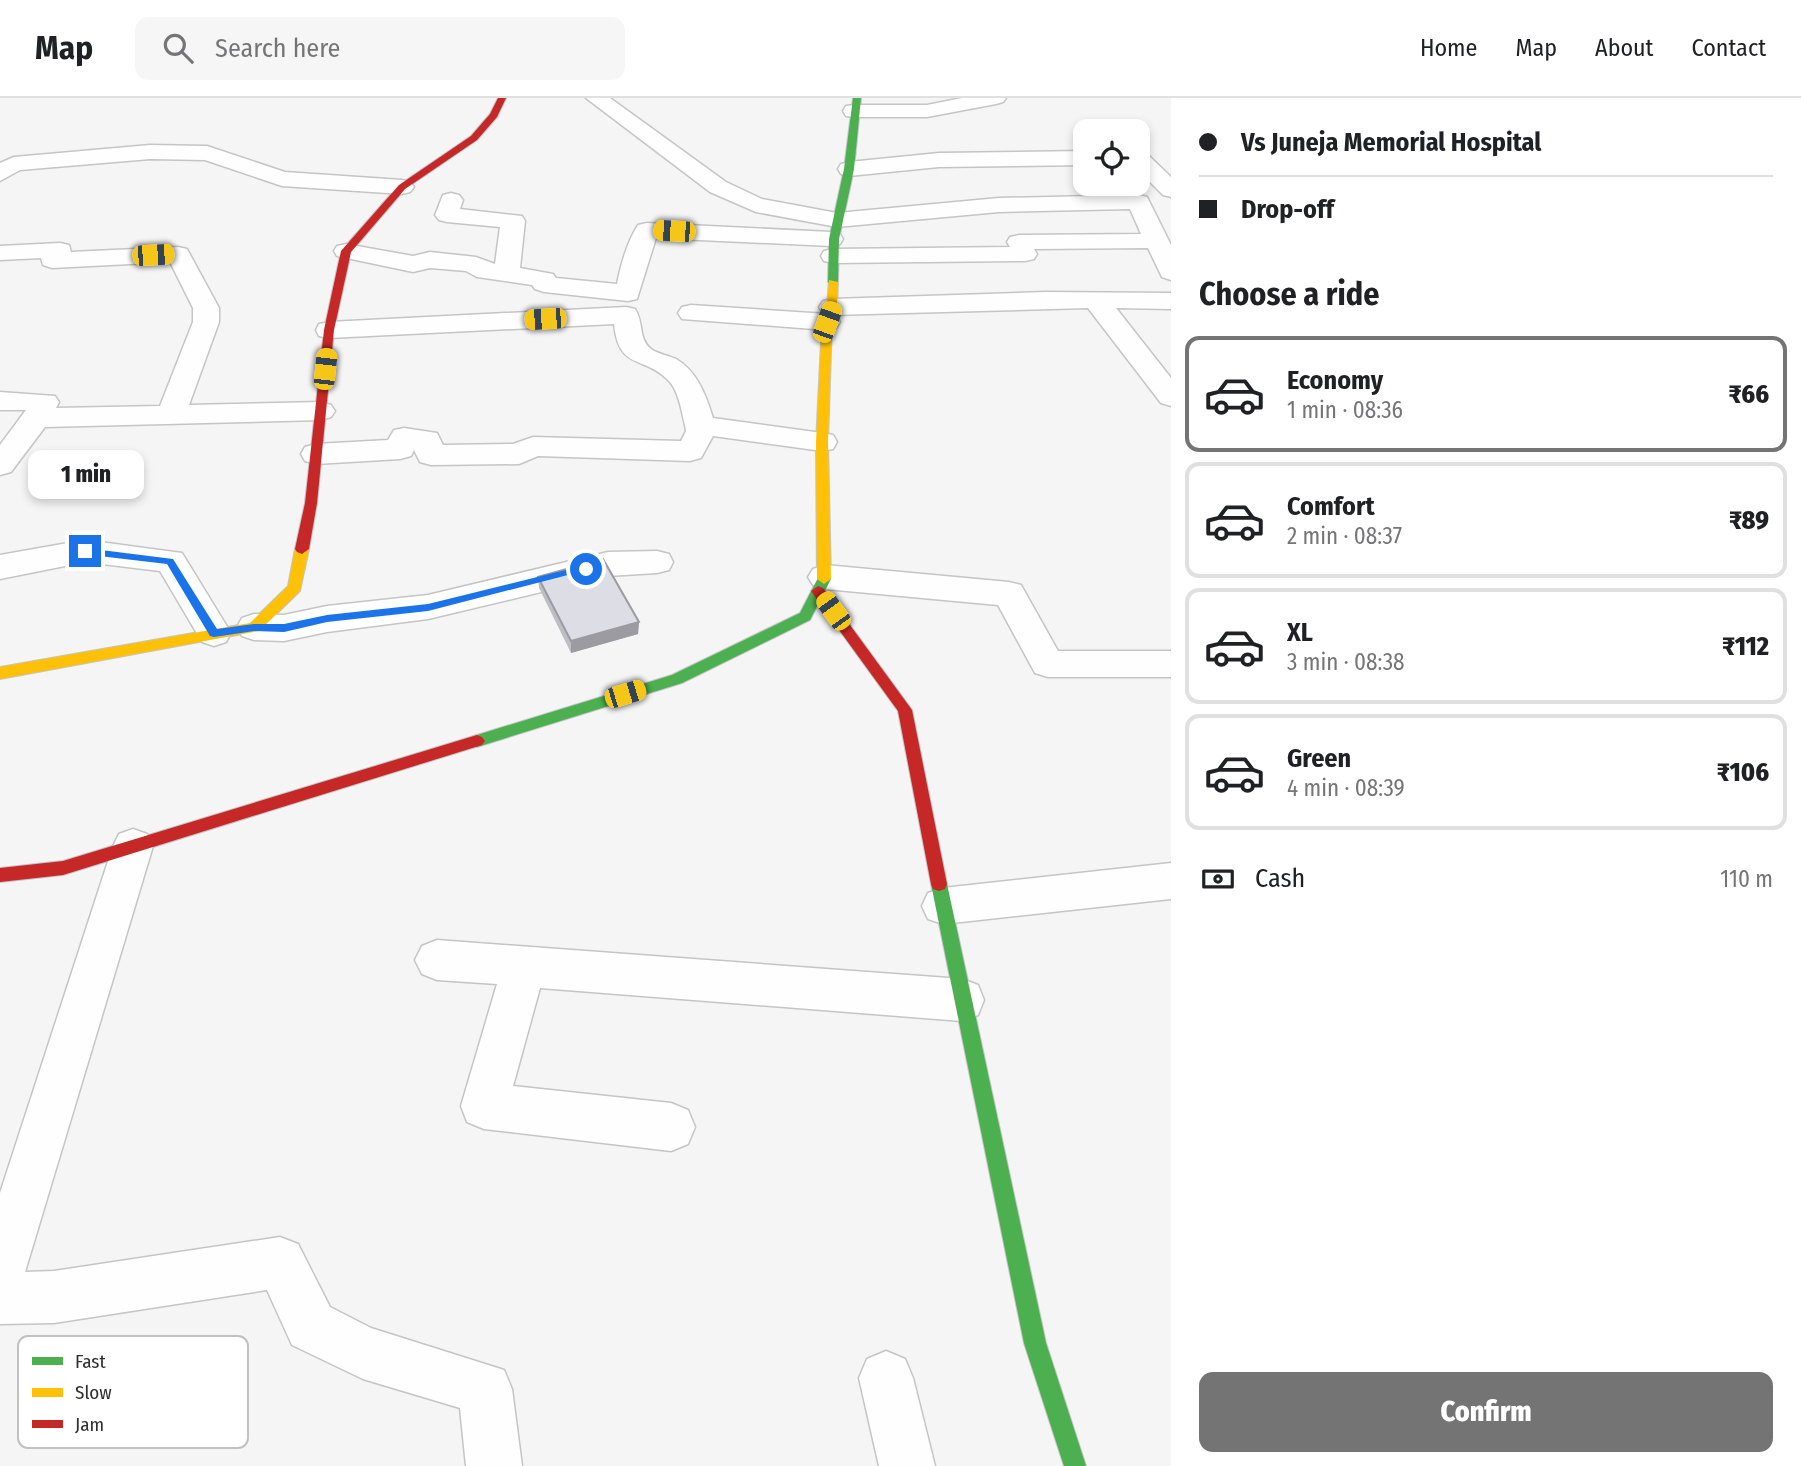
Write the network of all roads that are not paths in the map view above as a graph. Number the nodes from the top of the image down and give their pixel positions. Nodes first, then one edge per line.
1 (502, 98) edge
2 (596, 98) edge
3 (996, 98) edge
4 (855, 104) edge
5 (851, 141) junction
6 (1073, 158) edge
7 (939, 160) junction
8 (974, 160) junction
9 (5, 168) edge
10 (849, 169) junction
11 (1150, 170) edge
12 (402, 187) junction
13 (1171, 190) edge
14 (451, 200) dead end
15 (999, 205) junction
16 (835, 238) junction
17 (1157, 241) junction
18 (1022, 248) junction
19 (346, 251) junction
20 (0, 253) edge
21 (1171, 272) edge
22 (507, 273) junction
23 (1045, 300) junction
24 (1096, 301) junction
25 (1171, 302) edge
26 (691, 313) dead end
27 (830, 314) junction
28 (329, 330) junction
29 (1171, 397) edge
30 (0, 401) edge
31 (321, 411) junction
32 (171, 415) junction
33 (37, 418) junction
34 (700, 425) junction
35 (822, 442) junction
36 (316, 454) junction
37 (0, 465) edge
38 (657, 562) dead end
39 (0, 567) edge
40 (822, 584) junction
41 (254, 627) junction
42 (214, 633) junction
43 (1171, 664) edge
44 (0, 673) edge
45 (133, 846) junction
46 (0, 875) edge
47 (1171, 881) edge
48 (943, 906) junction
49 (437, 960) dead end
50 (524, 967) junction
51 (962, 1000) junction
52 (671, 1127) dead end
53 (0, 1271) edge
54 (0, 1298) edge
55 (886, 1378) dead end
56 (494, 1466) edge
57 (907, 1466) edge
58 (1075, 1466) edge

1 - 12 street
2 - 16 street
3 - 4 street
4 - 5 street
5 - 7 street
5 - 10 street
6 - 8 street
7 - 8 street
7 - 10 street
8 - 15 street
9 - 12 street
10 - 16 street
11 - 13 street
12 - 19 street
14 - 22 street
15 - 16 street
15 - 17 street
15 - 18 street
16 - 18 street
16 - 22 street
16 - 27 street
17 - 18 street
17 - 21 street
18 - 23 street
19 - 22 street
19 - 28 street
20 - 32 street
23 - 24 street
23 - 27 street
24 - 25 street
24 - 29 street
26 - 27 street
27 - 35 street
28 - 31 street
28 - 34 street
30 - 33 street
31 - 32 street
31 - 36 street
32 - 33 street
33 - 37 street
34 - 35 street
34 - 36 street
35 - 40 street
36 - 41 street
38 - 41 street
39 - 42 street
40 - 43 street
40 - 45 street
40 - 48 street
41 - 42 street
42 - 44 street
45 - 46 street
45 - 53 street
47 - 48 street
48 - 51 street
49 - 50 street
50 - 51 street
50 - 52 street
51 - 58 street
54 - 56 street
55 - 57 street

